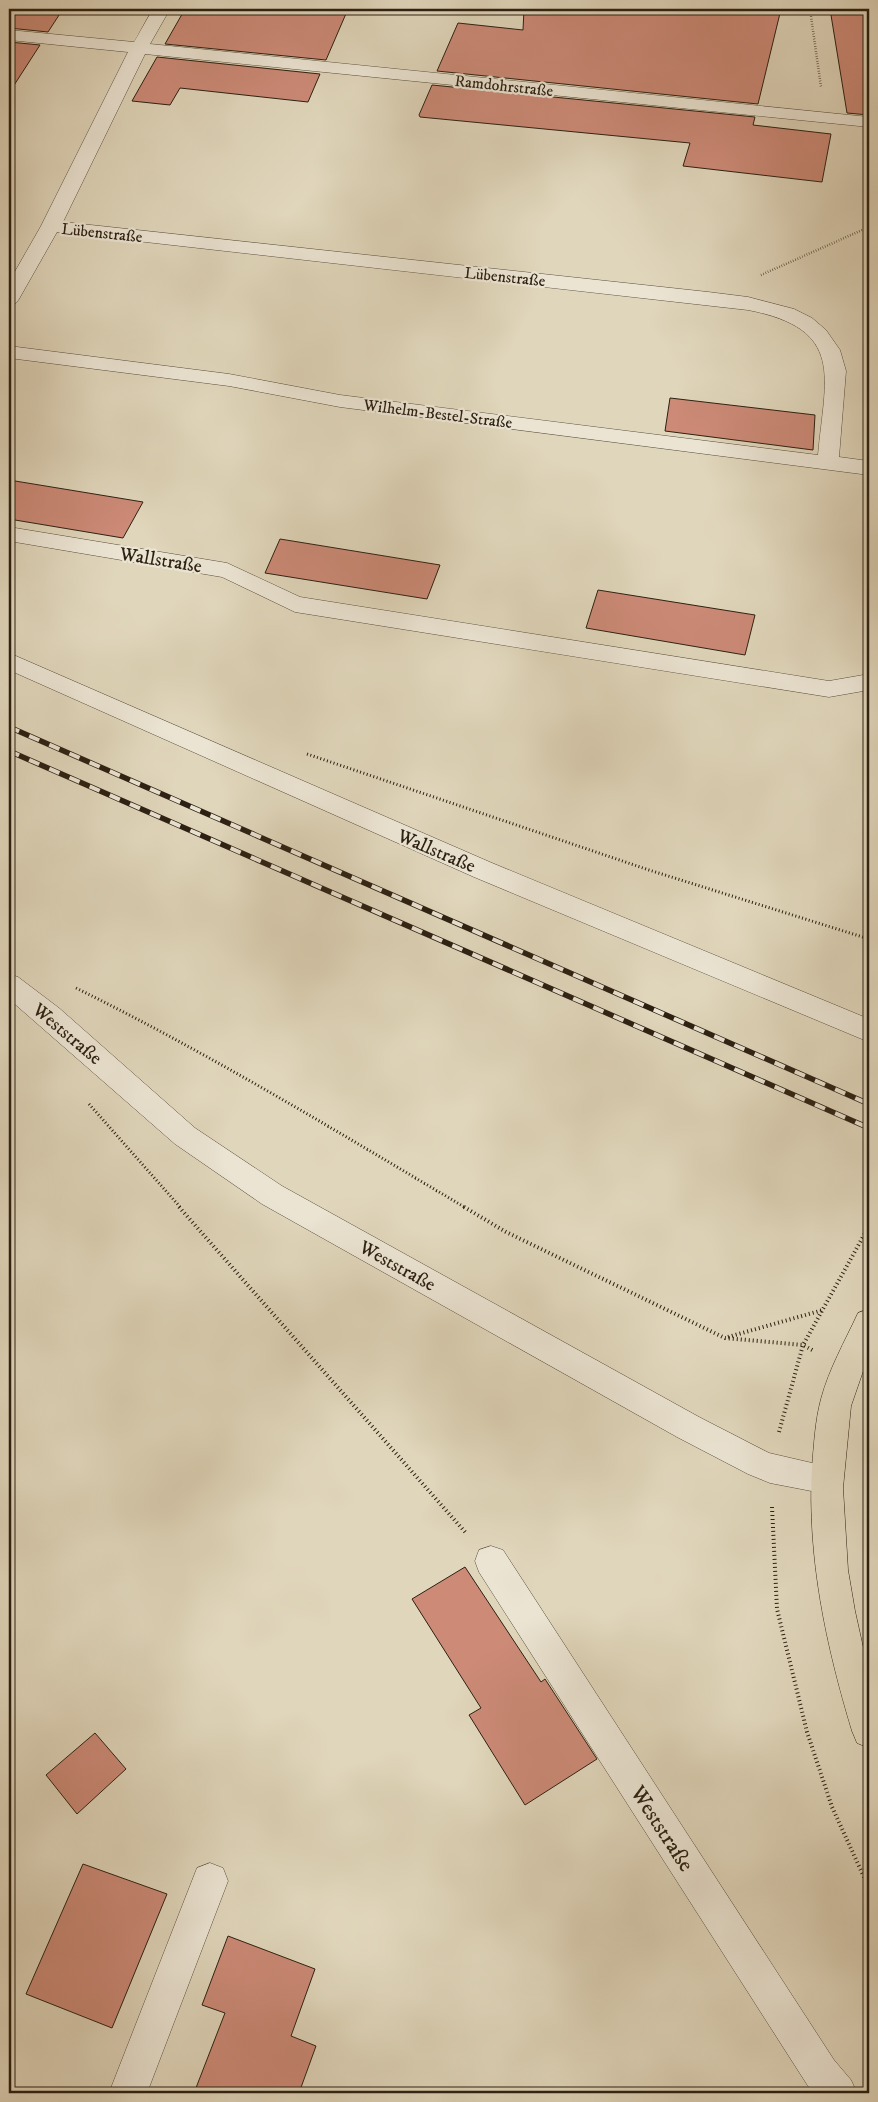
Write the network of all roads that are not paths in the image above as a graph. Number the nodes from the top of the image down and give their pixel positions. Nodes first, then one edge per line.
1 (162, 9) edge
2 (9, 36) edge
3 (138, 50) junction
4 (869, 122) edge
5 (51, 226) junction
6 (9, 300) edge
7 (9, 352) edge
8 (828, 462) junction
9 (869, 468) edge
10 (9, 534) edge
11 (9, 661) edge
12 (869, 682) edge
13 (9, 984) edge
14 (869, 1031) edge
15 (869, 1322) edge
16 (827, 1479) junction
17 (491, 1562) road end
18 (869, 1731) edge
19 (210, 1881) dead end
20 (128, 2093) edge
21 (838, 2093) edge

1 - 3 street
2 - 3 street, Ramdohrstraße
3 - 4 street, Ramdohrstraße
3 - 5 street, Lübenstraße
5 - 6 street, Lübenstraße
5 - 8 street, Lübenstraße
7 - 8 street, Wilhelm-Bestel-Straße
8 - 9 street, Wilhelm-Bestel-Straße
10 - 12 street, Wallstraße
11 - 14 street, Wallstraße
13 - 16 street, Weststraße
15 - 16 main road
16 - 18 main road
17 - 21 street, Weststraße
19 - 20 street

